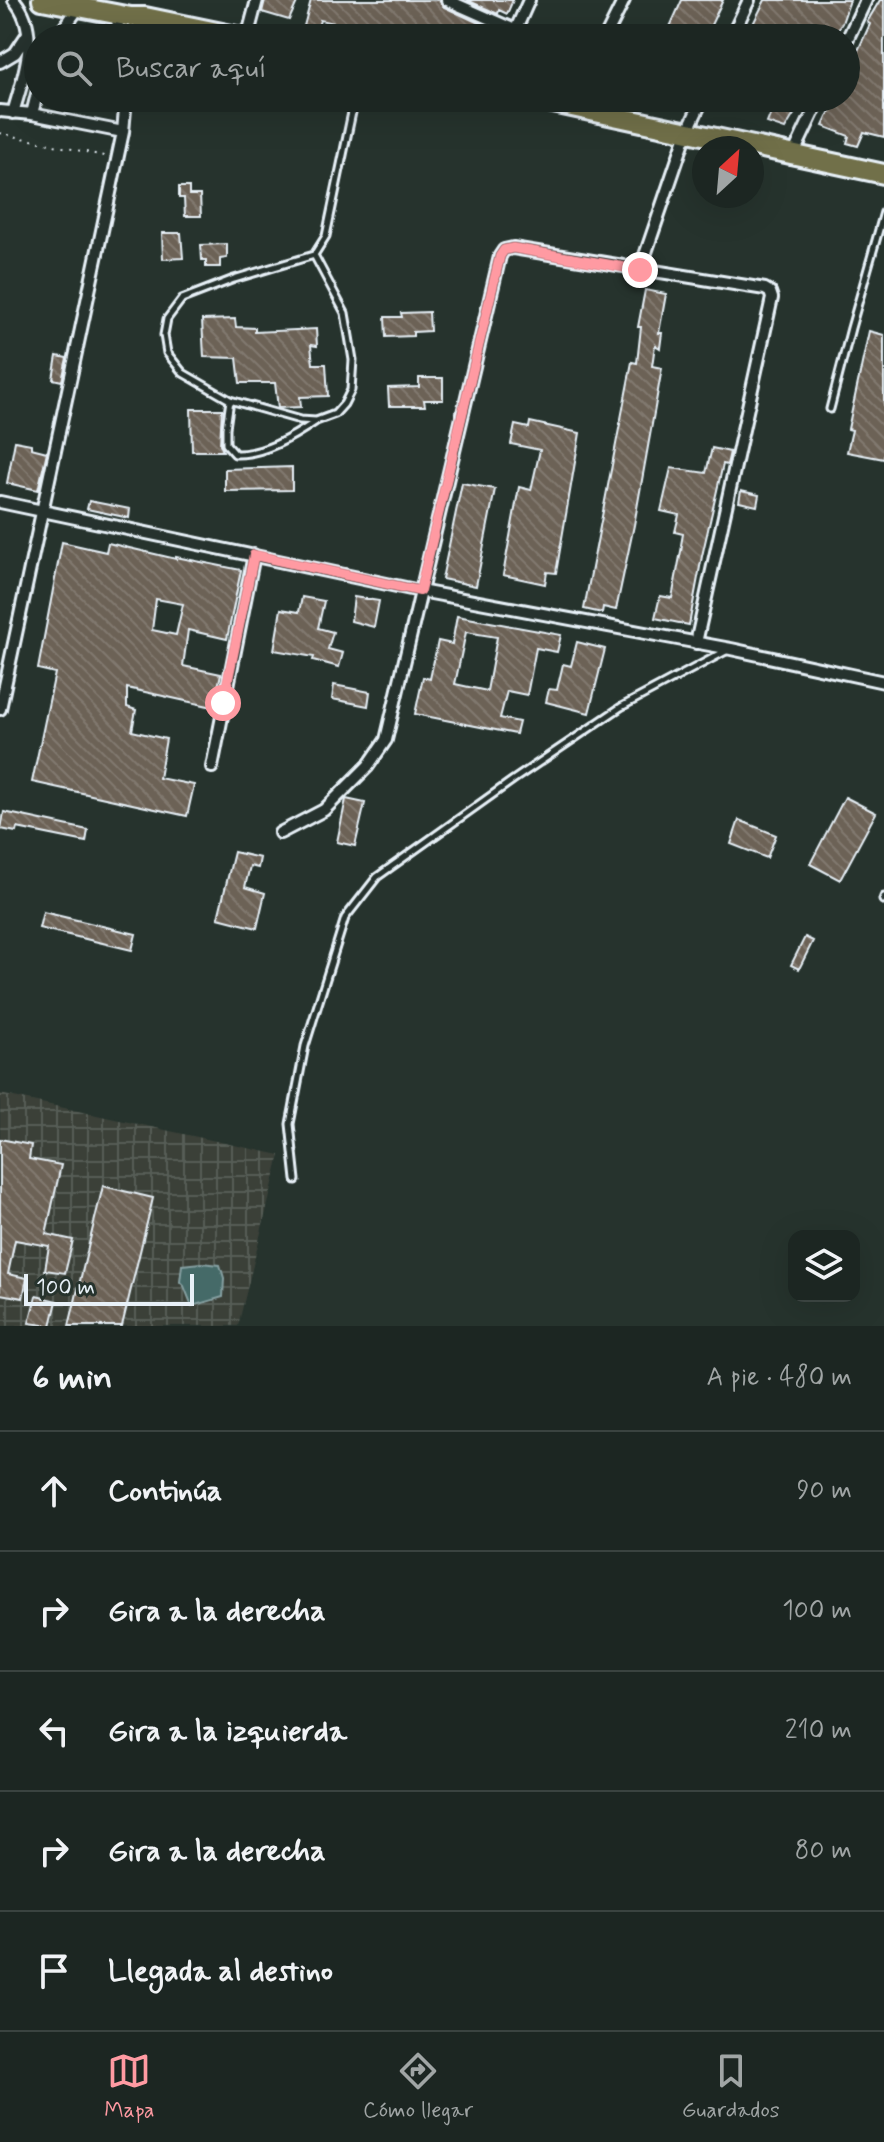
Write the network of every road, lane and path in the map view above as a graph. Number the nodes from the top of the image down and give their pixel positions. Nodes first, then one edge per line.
1 (14, 0) edge
2 (42, 0) edge
3 (447, 0) edge
4 (529, 0) edge
5 (624, 0) edge
6 (749, 0) edge
7 (866, 0) edge
8 (254, 1) edge
9 (86, 4) edge
10 (120, 7) edge
11 (26, 24) edge
12 (69, 24) edge
13 (179, 24) edge
14 (250, 24) edge
15 (494, 24) edge
16 (518, 24) edge
17 (612, 24) edge
18 (738, 24) edge
19 (855, 24) edge
20 (24, 39) edge
21 (0, 62) edge
22 (24, 75) edge
23 (0, 111) edge
24 (125, 112) edge
25 (352, 112) edge
26 (608, 112) edge
27 (696, 112) edge
28 (813, 112) edge
29 (13, 113) junction
30 (32, 114) joint
31 (123, 132) junction
32 (687, 132) junction
33 (0, 133) edge
34 (793, 155) junction
35 (118, 159) junction
36 (884, 174) edge
37 (884, 212) edge
38 (314, 255) junction
39 (640, 270) junction
40 (230, 400) junction
41 (830, 409) dead end
42 (316, 421) junction
43 (0, 502) edge
44 (44, 510) junction
45 (254, 555) junction
46 (420, 591) junction
47 (696, 643) junction
48 (731, 649) junction
49 (884, 682) edge
50 (0, 709) edge
51 (212, 767) dead end
52 (280, 833) dead end
53 (296, 1180) dead end

1 - 11 street
2 - 9 highway
3 - 15 street
4 - 16 street
5 - 17 street
6 - 18 street
7 - 19 street
8 - 14 street
9 - 10 highway
9 - 12 street
10 - 13 highway
20 - 21 street
22 - 29 street
23 - 29 street
24 - 31 street
25 - 38 lane
26 - 32 highway
27 - 32 street
28 - 34 street
29 - 30 street
30 - 31 street
31 - 35 street
32 - 34 highway
32 - 39 street
33 - 35 path
34 - 36 highway
35 - 44 street
37 - 41 lane
38 - 40 lane
38 - 42 lane
39 - 46 street
39 - 47 street
40 - 42 lane
40 - 42 lane
43 - 44 street
44 - 45 street
44 - 50 street
45 - 46 street
45 - 51 street
46 - 47 street
46 - 52 street
47 - 48 street
48 - 49 street
48 - 53 lane

